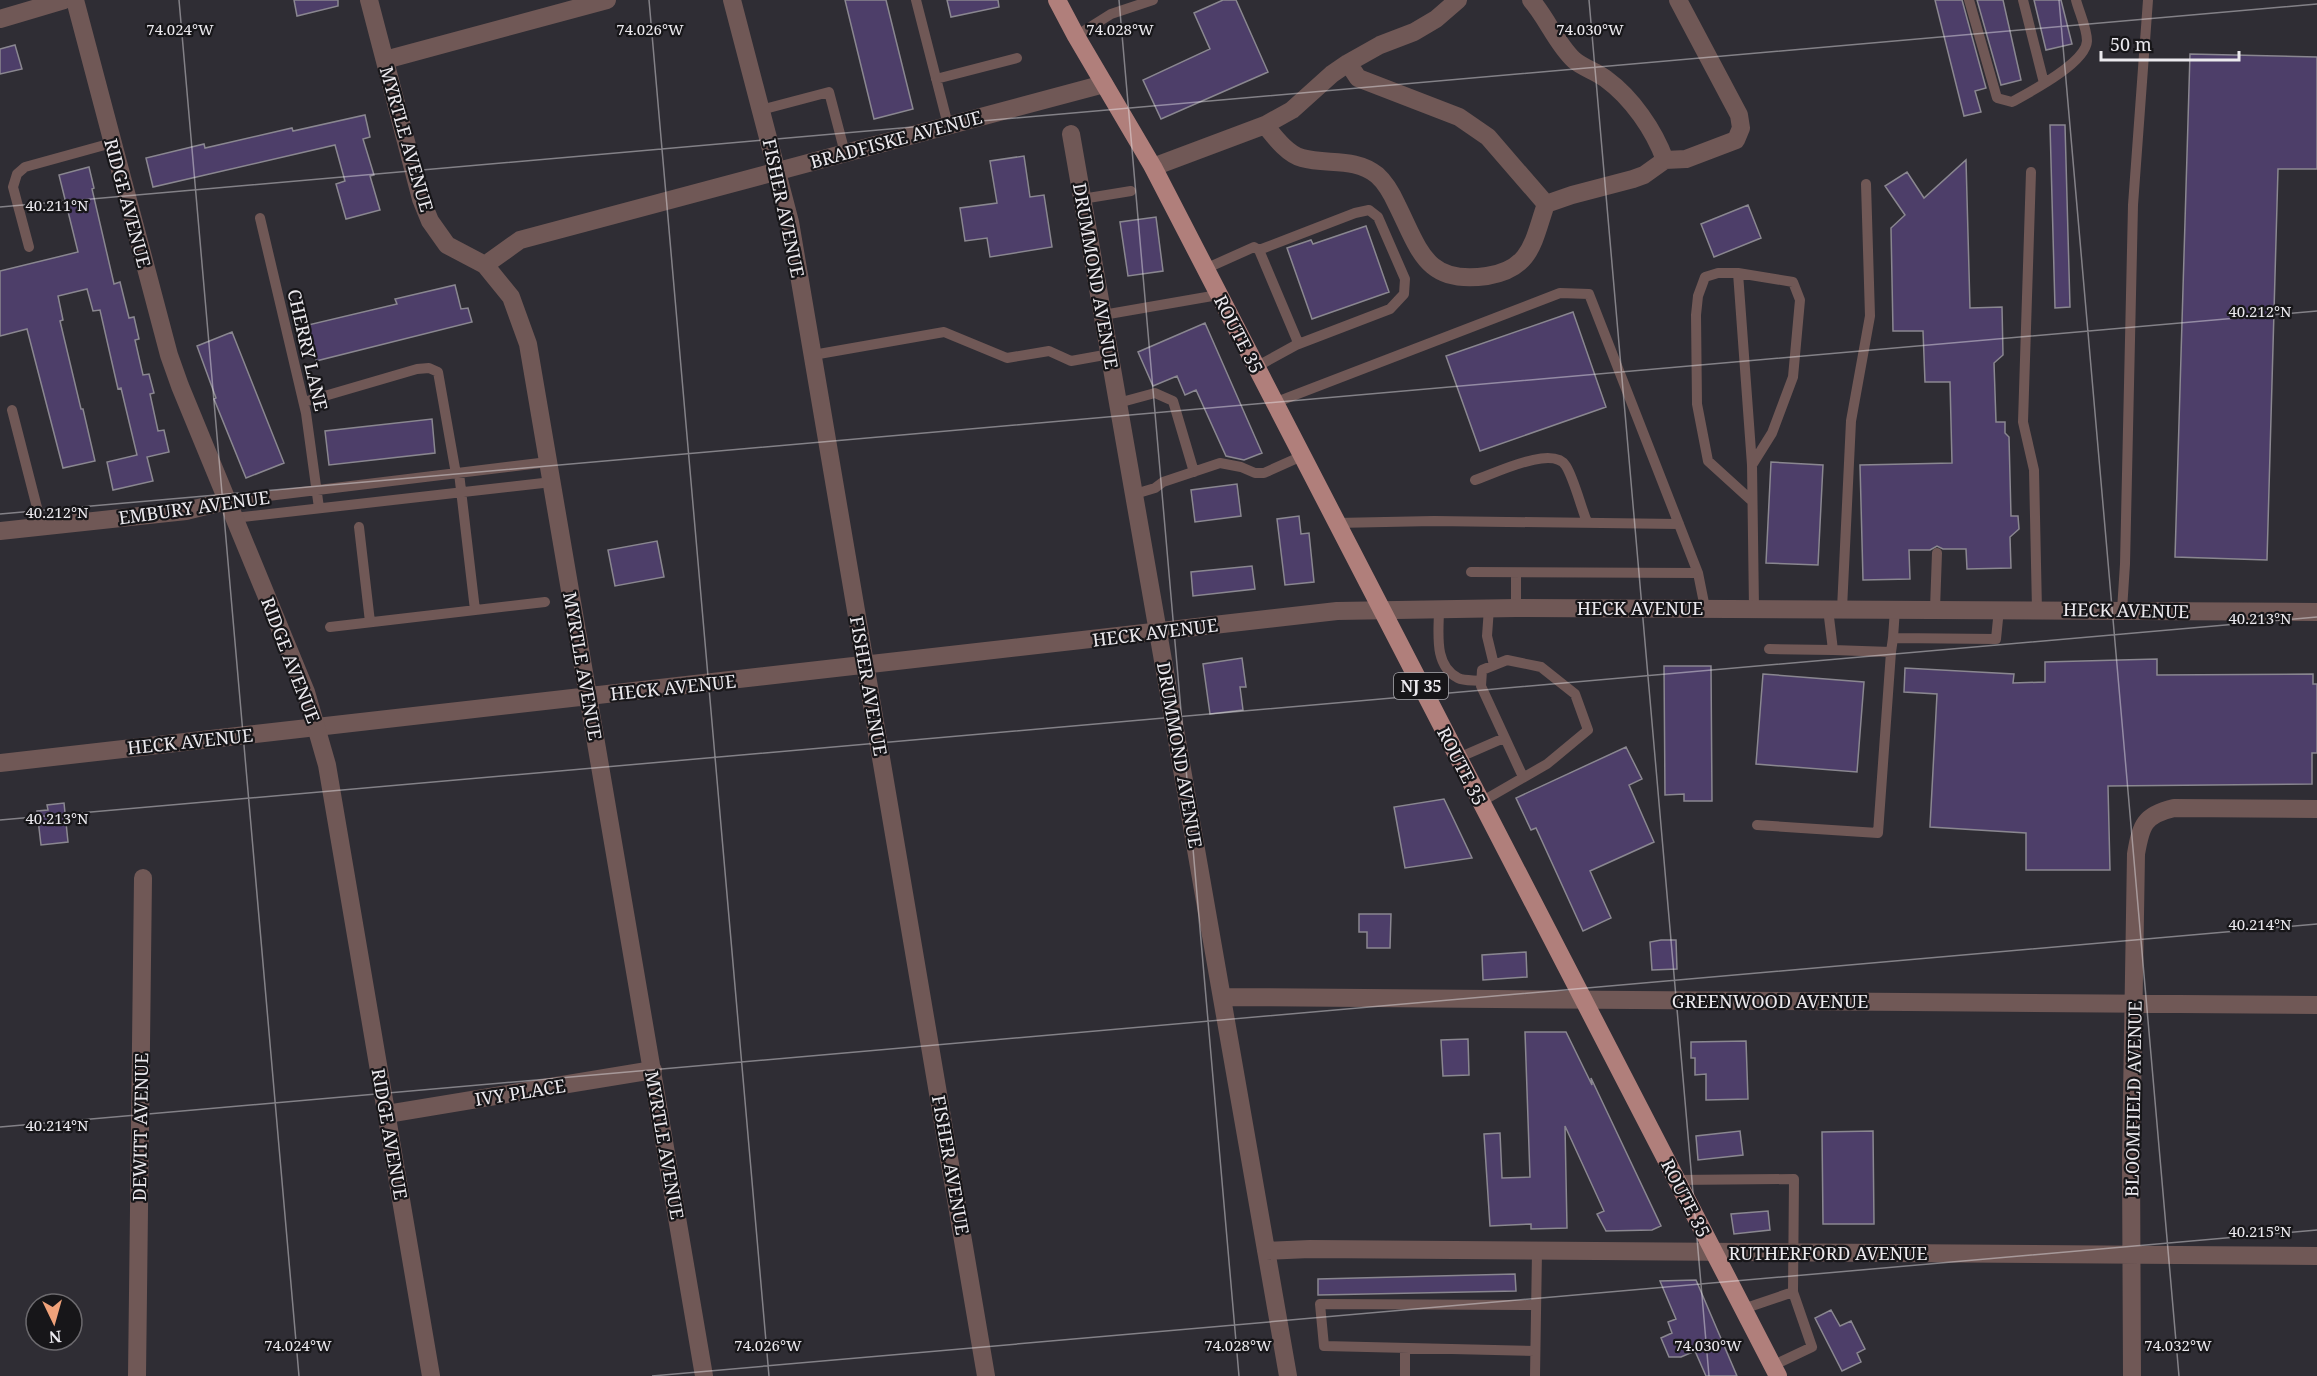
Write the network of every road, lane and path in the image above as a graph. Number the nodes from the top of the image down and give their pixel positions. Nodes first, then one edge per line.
1 (64, 0) edge
2 (75, 0) edge
3 (369, 0) edge
4 (608, 0) edge
5 (732, 0) edge
6 (916, 0) edge
7 (1057, 0) edge
8 (1153, 0) edge
9 (1458, 0) edge
10 (1531, 0) edge
11 (1678, 0) edge
12 (1969, 0) edge
13 (2023, 0) edge
14 (2076, 0) edge
15 (2148, 0) edge
16 (1141, 2) edge
17 (0, 19) edge
18 (1076, 36) junction
19 (1017, 58) dead end
20 (385, 60) junction
21 (1348, 63) junction
22 (936, 79) junction
23 (2044, 83) junction
24 (1104, 84) junction
25 (761, 110) junction
26 (948, 125) junction
27 (1265, 125) junction
28 (1071, 134) dead end
29 (112, 143) junction
30 (845, 153) junction
31 (1665, 160) junction
32 (1153, 167) junction
33 (778, 171) junction
34 (2031, 172) dead end
35 (1866, 184) dead end
36 (1131, 191) dead end
37 (1083, 200) junction
38 (1546, 204) junction
39 (260, 218) dead end
40 (29, 247) dead end
41 (1259, 250) junction
42 (485, 265) junction
43 (1205, 269) junction
44 (1738, 273) junction
45 (1218, 295) junction
46 (1103, 315) junction
47 (1296, 345) junction
48 (1110, 354) junction
49 (813, 355) junction
50 (1256, 367) junction
51 (304, 402) junction
52 (1118, 403) junction
53 (1274, 403) junction
54 (12, 410) dead end
55 (1302, 456) junction
56 (548, 462) junction
57 (1752, 465) junction
58 (1194, 472) junction
59 (457, 474) junction
60 (1475, 480) dead end
61 (552, 482) junction
62 (316, 490) junction
63 (462, 491) junction
64 (1135, 494) junction
65 (227, 501) junction
66 (1752, 501) junction
67 (319, 508) junction
68 (234, 518) junction
69 (1587, 522) junction
70 (1336, 523) junction
71 (1679, 524) junction
72 (42, 527) junction
73 (359, 527) dead end
74 (0, 531) edge
75 (1936, 553) dead end
76 (1471, 573) dead end
77 (1516, 573) junction
78 (1698, 573) junction
79 (545, 602) dead end
80 (1489, 608) junction
81 (1516, 608) junction
82 (1705, 608) junction
83 (1754, 608) junction
84 (1439, 609) junction
85 (1835, 609) junction
86 (1895, 609) junction
87 (1935, 609) junction
88 (1999, 609) junction
89 (475, 610) junction
90 (1382, 610) junction
91 (2037, 610) junction
92 (2122, 610) junction
93 (2317, 612) edge
94 (370, 622) junction
95 (330, 627) dead end
96 (1159, 631) junction
97 (1893, 638) junction
98 (1769, 649) dead end
99 (1833, 650) junction
100 (1891, 652) junction
101 (866, 665) junction
102 (1494, 665) junction
103 (1481, 681) junction
104 (588, 696) junction
105 (316, 727) junction
106 (1504, 738) junction
107 (1458, 758) junction
108 (0, 763) edge
109 (1523, 777) junction
110 (1480, 801) junction
111 (2317, 809) edge
112 (1757, 825) dead end
113 (142, 878) dead end
114 (1222, 997) junction
115 (1583, 1000) junction
116 (2134, 1004) junction
117 (2317, 1005) edge
118 (653, 1070) junction
119 (387, 1114) junction
120 (1676, 1180) junction
121 (1266, 1251) junction
122 (1537, 1251) junction
123 (1714, 1252) junction
124 (1793, 1253) junction
125 (2132, 1254) junction
126 (2317, 1256) edge
127 (1792, 1292) junction
128 (1535, 1305) junction
129 (1743, 1309) junction
130 (1405, 1349) junction
131 (1535, 1352) junction
132 (1775, 1371) edge
133 (137, 1376) edge
134 (431, 1376) edge
135 (704, 1376) edge
136 (986, 1376) edge
137 (1288, 1376) edge
138 (1405, 1376) edge
139 (1535, 1376) edge
140 (2132, 1376) edge

1 - 17 street
2 - 29 street, RIDGE AVENUE
3 - 20 street, MYRTLE AVENUE
4 - 20 street
5 - 25 street, FISHER AVENUE
6 - 22 lane
7 - 18 main road, ROUTE 35 / NJ 35
8 - 16 lane
9 - 21 street
10 - 31 street
11 - 31 street
12 - 23 lane
13 - 23 lane
14 - 23 lane
15 - 92 lane
16 - 18 lane
18 - 24 main road, ROUTE 35 / NJ 35
19 - 22 lane
20 - 42 street, MYRTLE AVENUE
21 - 27 street
21 - 38 street
22 - 26 lane
24 - 26 street, BRADFISKE AVENUE
24 - 32 main road, ROUTE 35 / NJ 35
25 - 30 lane
25 - 33 street, FISHER AVENUE
26 - 30 street, BRADFISKE AVENUE
27 - 32 street
27 - 38 street
28 - 37 street, DRUMMOND AVENUE
29 - 40 lane
29 - 65 street, RIDGE AVENUE
30 - 33 street, BRADFISKE AVENUE
31 - 38 street
32 - 43 main road, ROUTE 35 / NJ 35
33 - 42 street, BRADFISKE AVENUE
33 - 49 street, FISHER AVENUE
34 - 91 lane
35 - 85 lane
36 - 37 lane
37 - 46 street, DRUMMOND AVENUE
39 - 51 lane, CHERRY LANE
41 - 43 lane
41 - 47 lane
41 - 47 lane
42 - 56 street, MYRTLE AVENUE
43 - 45 main road, ROUTE 35 / NJ 35
44 - 57 lane
44 - 57 lane
44 - 66 lane
45 - 46 lane
45 - 50 main road, ROUTE 35 / NJ 35
46 - 48 street, DRUMMOND AVENUE
47 - 50 lane
48 - 49 lane
48 - 52 street, DRUMMOND AVENUE
49 - 101 street, FISHER AVENUE
50 - 53 main road, ROUTE 35 / NJ 35
51 - 59 lane
51 - 62 lane, CHERRY LANE
52 - 58 lane
52 - 64 street, DRUMMOND AVENUE
53 - 55 main road, ROUTE 35 / NJ 35
53 - 71 lane
54 - 72 lane
55 - 58 lane
55 - 70 main road, ROUTE 35 / NJ 35
56 - 59 lane, EMBURY AVENUE
56 - 61 street, MYRTLE AVENUE
57 - 66 lane
58 - 64 lane
59 - 62 lane, EMBURY AVENUE
59 - 63 lane
60 - 69 lane
61 - 63 lane, EMBURY AVENUE
61 - 104 street, MYRTLE AVENUE
62 - 65 lane, EMBURY AVENUE
62 - 67 lane
63 - 67 lane, EMBURY AVENUE
63 - 89 lane
64 - 96 street, DRUMMOND AVENUE
65 - 68 street, RIDGE AVENUE
65 - 72 street, EMBURY AVENUE
66 - 83 lane
67 - 68 lane, EMBURY AVENUE
68 - 105 street, RIDGE AVENUE
69 - 70 lane
69 - 71 lane
70 - 90 main road, ROUTE 35 / NJ 35
71 - 78 lane
72 - 74 street, EMBURY AVENUE
73 - 94 lane
75 - 87 lane
76 - 77 lane
77 - 78 lane
77 - 81 lane
78 - 82 lane
79 - 89 lane
80 - 81 street, HECK AVENUE
80 - 84 street, HECK AVENUE
80 - 102 lane
81 - 82 street, HECK AVENUE
82 - 83 street, HECK AVENUE
83 - 85 street, HECK AVENUE
84 - 90 street, HECK AVENUE
84 - 103 lane
85 - 86 street, HECK AVENUE
85 - 99 lane
86 - 87 street, HECK AVENUE
86 - 97 lane
87 - 88 street, HECK AVENUE
88 - 91 street, HECK AVENUE
88 - 97 lane
89 - 94 lane
90 - 96 street, HECK AVENUE
90 - 107 main road, ROUTE 35 / NJ 35
91 - 92 street, HECK AVENUE
92 - 93 street, HECK AVENUE
94 - 95 lane
96 - 101 street, HECK AVENUE
96 - 114 street, DRUMMOND AVENUE
97 - 100 lane
98 - 99 lane
99 - 100 lane
100 - 112 lane
101 - 104 street, HECK AVENUE
101 - 136 street, FISHER AVENUE
102 - 103 lane
102 - 109 lane
103 - 106 lane
104 - 105 street, HECK AVENUE
104 - 118 street, MYRTLE AVENUE
105 - 108 street, HECK AVENUE
105 - 119 street, RIDGE AVENUE
106 - 107 lane
106 - 109 lane
107 - 110 main road, ROUTE 35 / NJ 35
109 - 110 lane
110 - 115 main road, ROUTE 35 / NJ 35
111 - 116 street, BLOOMFIELD AVENUE
113 - 133 street, DEWITT AVENUE
114 - 115 street, GREENWOOD AVENUE
114 - 121 street, DRUMMOND AVENUE
115 - 116 street, GREENWOOD AVENUE
115 - 120 main road, ROUTE 35 / NJ 35
116 - 117 street, GREENWOOD AVENUE
116 - 125 street, BLOOMFIELD AVENUE
118 - 119 street, IVY PLACE
118 - 135 street, MYRTLE AVENUE
119 - 134 street, RIDGE AVENUE
120 - 123 main road, ROUTE 35 / NJ 35
120 - 124 lane
121 - 122 street, RUTHERFORD AVENUE
121 - 137 street, DRUMMOND AVENUE
122 - 123 street, RUTHERFORD AVENUE
122 - 128 lane
123 - 124 street, RUTHERFORD AVENUE
123 - 129 main road, ROUTE 35 / NJ 35
124 - 125 street, RUTHERFORD AVENUE
124 - 127 lane
125 - 126 street, RUTHERFORD AVENUE
125 - 140 street, BLOOMFIELD AVENUE
127 - 129 lane
127 - 132 lane
128 - 130 lane
128 - 131 lane
129 - 132 main road, ROUTE 35 / NJ 35
130 - 131 lane
130 - 138 lane
131 - 139 lane

